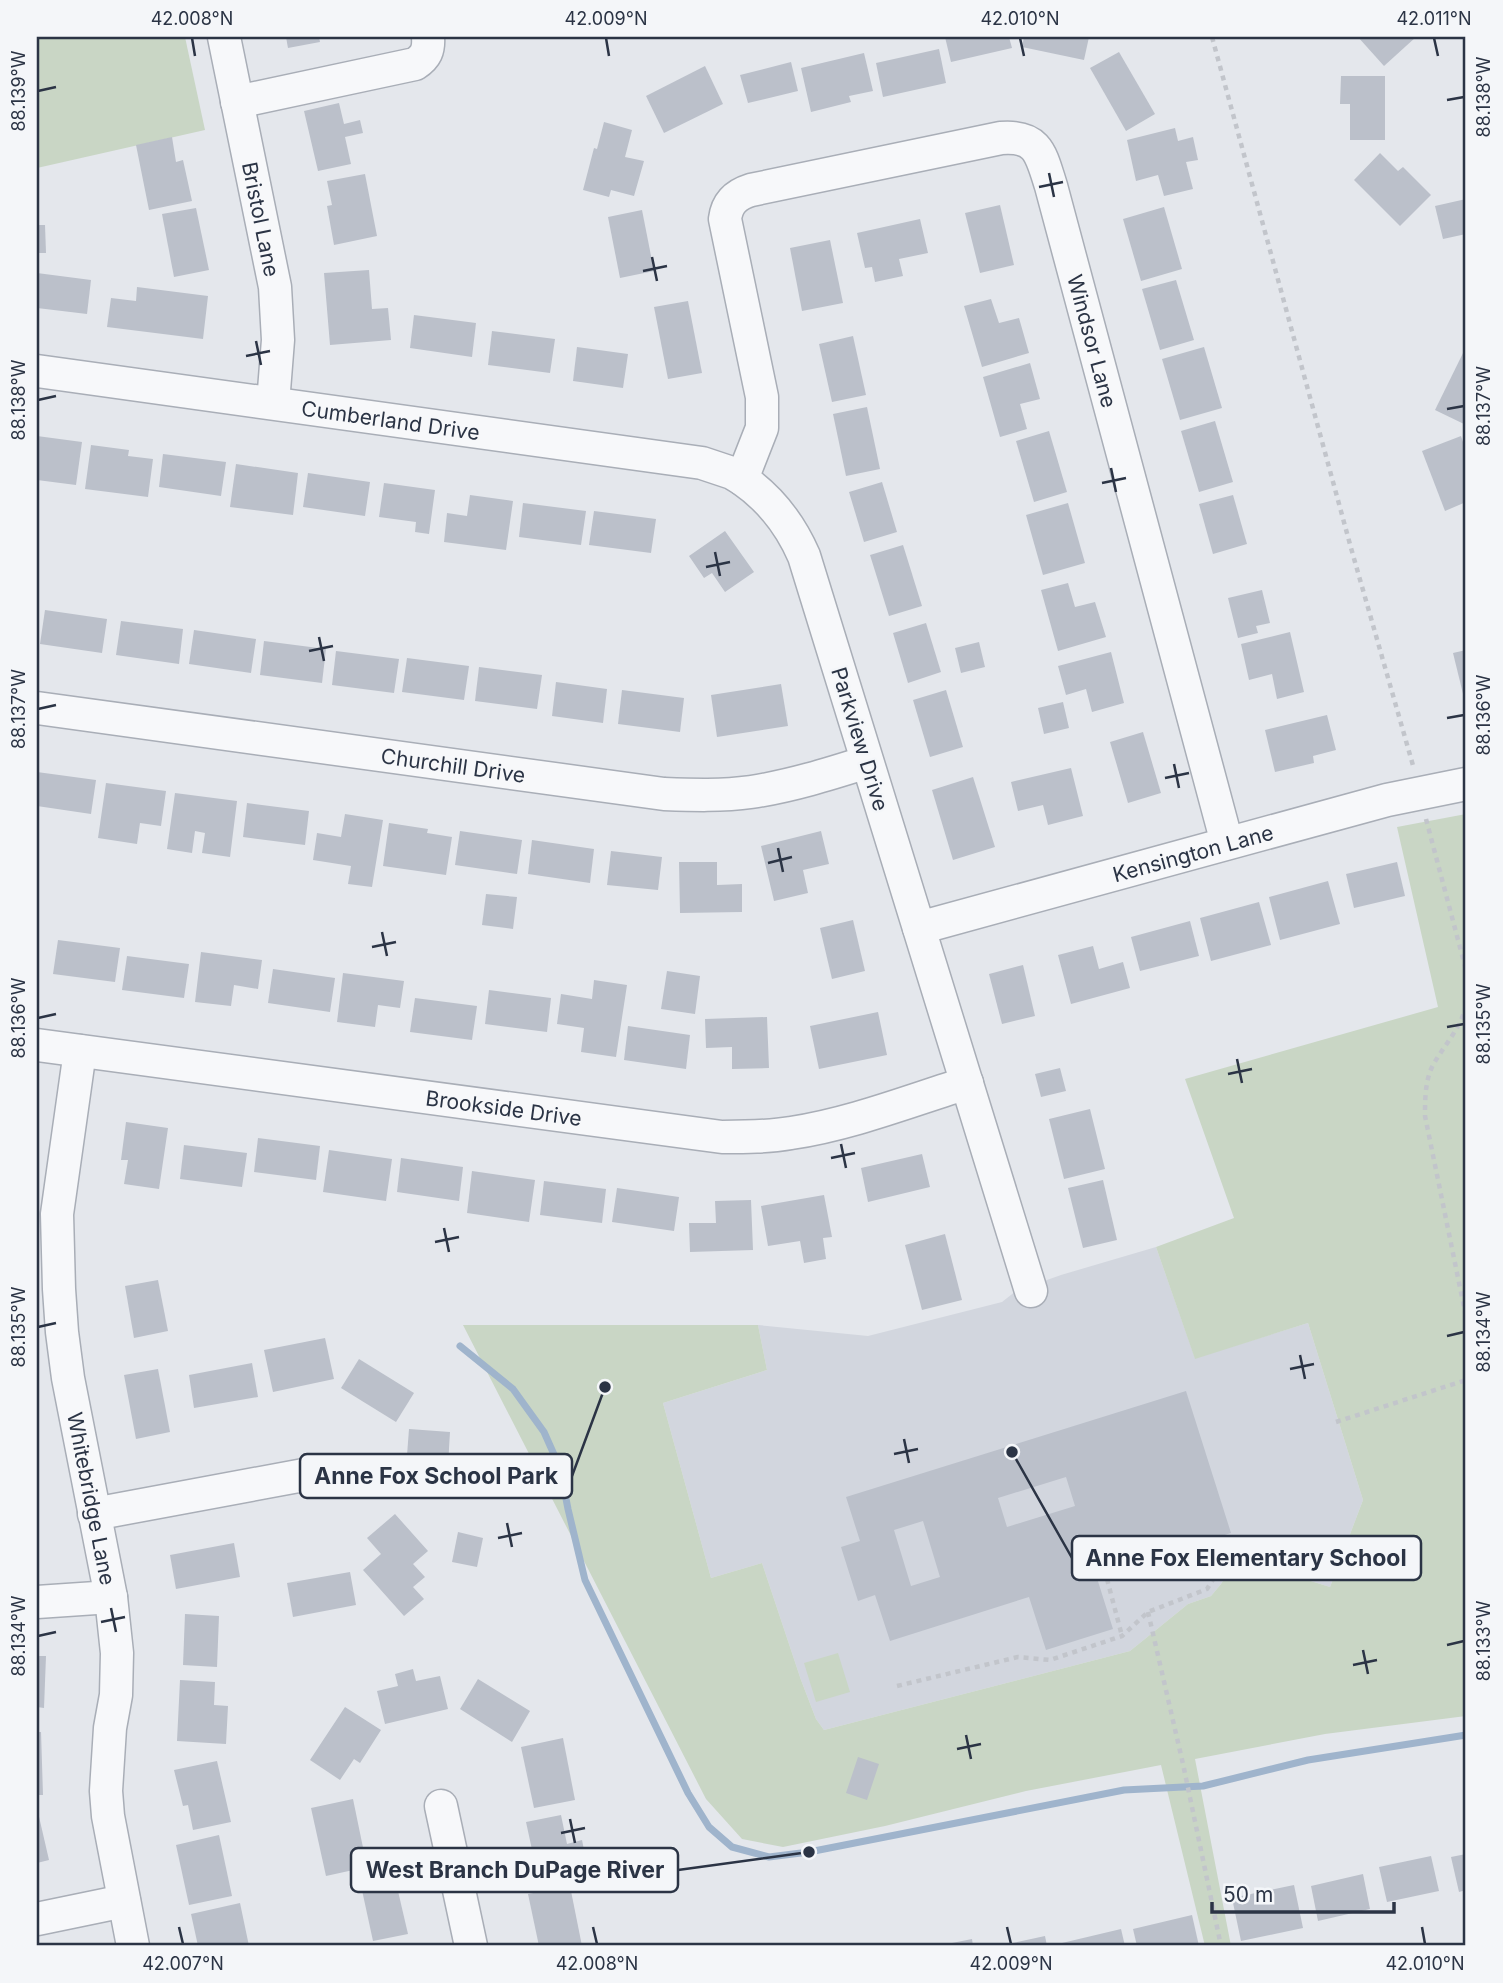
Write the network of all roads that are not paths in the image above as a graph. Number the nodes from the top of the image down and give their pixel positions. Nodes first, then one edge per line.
1 (224, 37) edge
2 (428, 37) edge
3 (237, 102) junction
4 (37, 371) edge
5 (273, 402) junction
6 (742, 479) junction
7 (37, 708) edge
8 (867, 762) junction
9 (1466, 784) edge
10 (1227, 843) junction
11 (919, 928) junction
12 (37, 1045) edge
13 (80, 1051) junction
14 (967, 1083) junction
15 (1031, 1291) dead end
16 (320, 1472) dead end
17 (94, 1514) junction
18 (111, 1597) junction
19 (37, 1602) edge
20 (441, 1806) dead end
21 (124, 1901) junction
22 (37, 1919) edge
23 (133, 1946) edge
24 (471, 1946) edge

1 - 3 street, Bristol Lane
2 - 3 street
3 - 5 street, Bristol Lane
4 - 5 street, Cumberland Drive
5 - 6 street, Cumberland Drive
6 - 8 street, Parkview Drive
6 - 10 street, Windsor Lane
7 - 8 street, Churchill Drive
8 - 11 street, Parkview Drive
9 - 10 street, Kensington Lane
10 - 11 street, Kensington Lane
11 - 14 street, Parkview Drive
12 - 13 street, Brookside Drive
13 - 14 street, Brookside Drive
13 - 17 street, Whitebridge Lane
14 - 15 street, Parkview Drive
16 - 17 street
17 - 18 street, Whitebridge Lane
18 - 19 street
18 - 21 street, Whitebridge Lane
20 - 24 street
21 - 22 street
21 - 23 street, Whitebridge Lane

